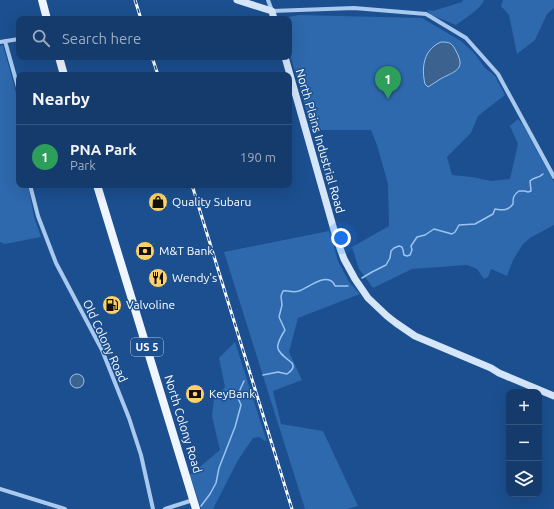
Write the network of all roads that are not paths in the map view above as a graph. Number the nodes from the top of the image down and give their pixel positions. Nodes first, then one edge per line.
1 (42, 0) edge
2 (237, 0) edge
3 (268, 0) edge
4 (272, 11) junction
5 (46, 16) edge
6 (273, 16) edge
7 (16, 39) edge
8 (2, 41) edge
9 (59, 60) edge
10 (286, 60) edge
11 (63, 72) edge
12 (289, 72) edge
13 (16, 82) edge
14 (292, 82) edge
15 (554, 177) edge
16 (31, 188) edge
17 (98, 188) edge
18 (554, 396) edge
19 (0, 489) edge
20 (193, 500) junction
21 (66, 509) edge
22 (153, 509) edge
23 (166, 509) edge
24 (196, 509) edge

1 - 5 main road
2 - 4 street
3 - 4 street
4 - 6 street
4 - 15 street
7 - 8 street
8 - 13 street
9 - 11 main road
10 - 12 street, North Plains Industrial Road
14 - 18 street, North Plains Industrial Road
16 - 22 street, Old Colony Road
17 - 20 main road, North Colony Road / US 5
19 - 21 street
20 - 23 street
20 - 24 main road, North Colony Road / US 5

